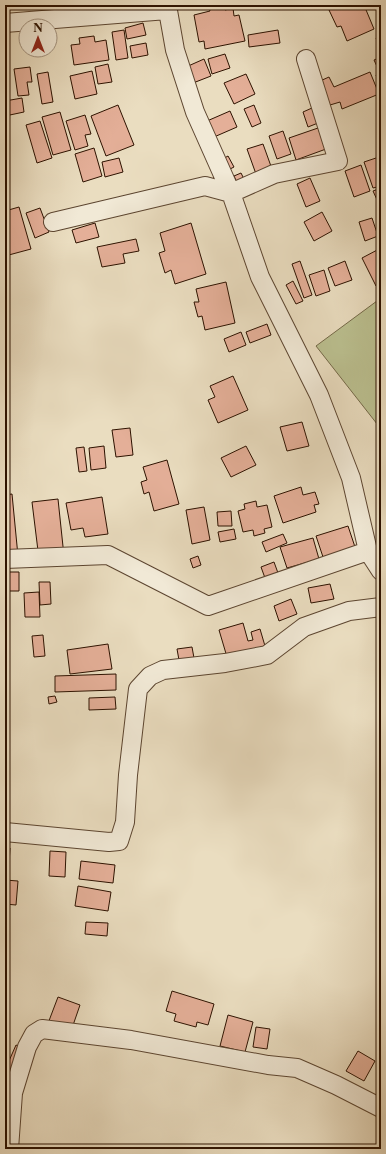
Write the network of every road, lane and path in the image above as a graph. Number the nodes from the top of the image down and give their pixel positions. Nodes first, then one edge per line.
1 (167, 7) edge
2 (5, 23) edge
3 (306, 58) dead end
4 (231, 192) junction
5 (53, 222) dead end
6 (368, 551) junction
7 (5, 559) edge
8 (381, 571) edge
9 (381, 607) edge
10 (5, 832) edge
11 (381, 1108) edge
12 (9, 1149) edge

1 - 2 street
1 - 4 street
3 - 4 street
4 - 5 street
4 - 6 street
6 - 7 street
6 - 8 street
9 - 10 street
11 - 12 street

